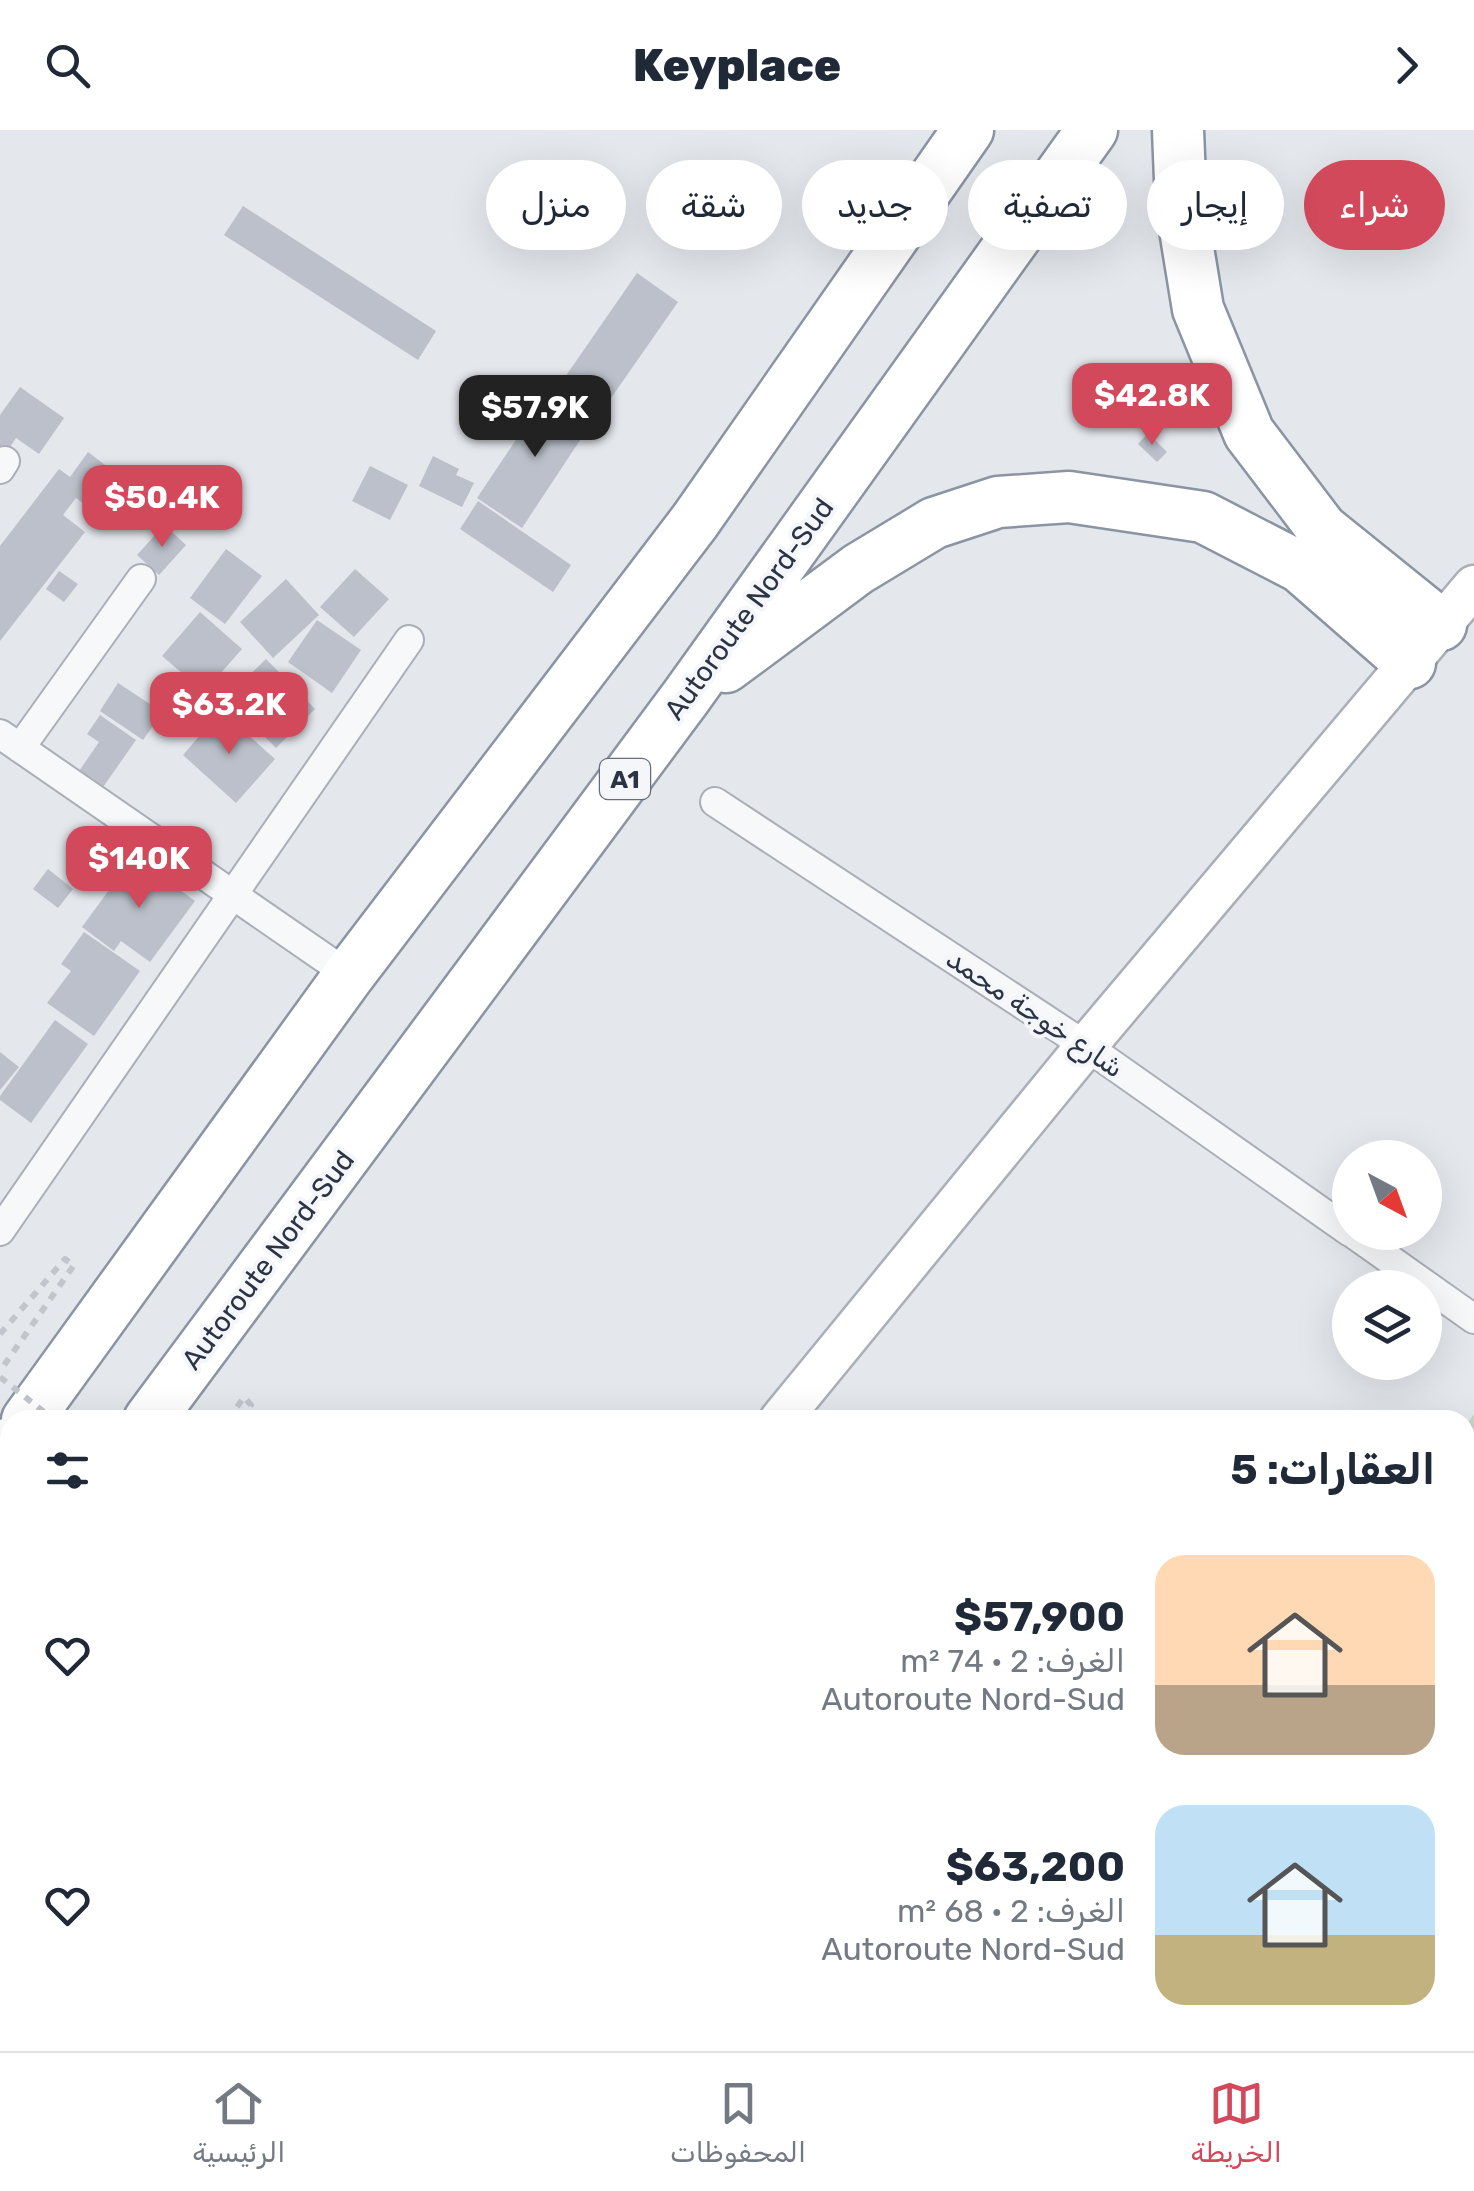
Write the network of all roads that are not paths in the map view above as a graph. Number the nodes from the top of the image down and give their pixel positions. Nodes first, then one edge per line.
1 (968, 130) edge
2 (1092, 130) edge
3 (1178, 130) edge
4 (142, 579) dead end
5 (1474, 586) edge
6 (1441, 625) junction
7 (409, 640) dead end
8 (1410, 663) junction
9 (686, 698) junction
10 (10, 741) edge
11 (715, 802) dead end
12 (232, 895) junction
13 (349, 975) junction
14 (1086, 1046) junction
15 (1332, 1219) edge
16 (0, 1231) edge
17 (1376, 1250) edge
18 (1474, 1319) edge
19 (34, 1410) edge
20 (156, 1410) edge
21 (788, 1410) edge

1 - 13 highway
2 - 9 highway, Autoroute Nord-Sud / A1
3 - 6 highway
4 - 10 street
5 - 6 main road
6 - 8 main road
7 - 12 street
8 - 9 highway
8 - 14 main road
9 - 20 highway, Autoroute Nord-Sud / A1
10 - 12 street
11 - 14 street, شارع خوجة محمد
12 - 13 street
12 - 16 street
13 - 19 highway
14 - 15 street, شارع خوجة محمد
14 - 21 main road
17 - 18 street, شارع خوجة محمد

